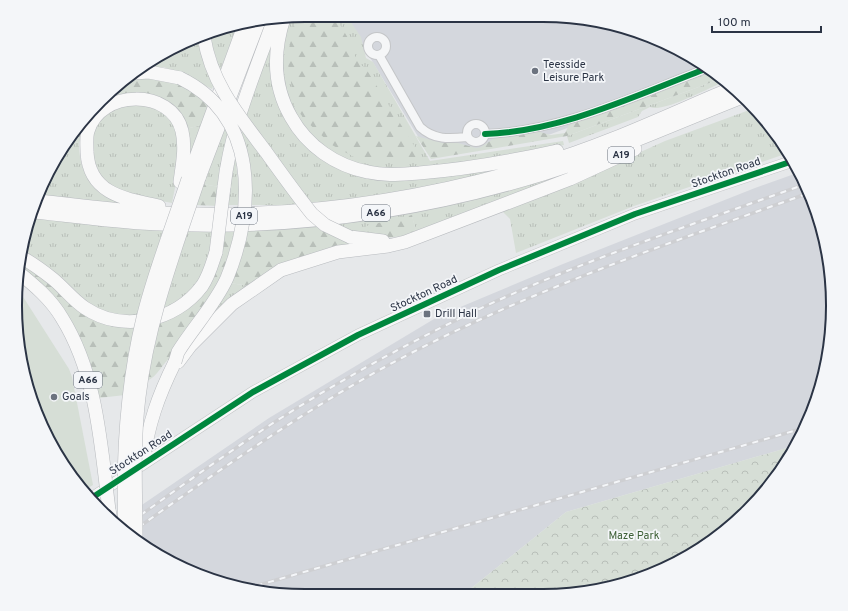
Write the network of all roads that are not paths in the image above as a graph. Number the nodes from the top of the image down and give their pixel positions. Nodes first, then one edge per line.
1 (282, 23) edge
2 (272, 24) edge
3 (257, 26) edge
4 (243, 29) edge
5 (205, 41) edge
6 (379, 55) dead end
7 (701, 71) edge
8 (145, 72) edge
9 (726, 90) edge
10 (737, 99) edge
11 (702, 113) junction
12 (627, 132) junction
13 (485, 134) junction
14 (467, 137) junction
15 (787, 163) edge
16 (189, 180) junction
17 (42, 201) edge
18 (38, 212) edge
19 (198, 214) junction
20 (434, 231) junction
21 (25, 260) edge
22 (24, 277) edge
23 (175, 362) junction
24 (137, 474) junction
25 (95, 496) edge
26 (110, 510) edge
27 (125, 524) edge
28 (136, 532) edge

1 - 12 highway, A66
2 - 21 highway, bridge
3 - 16 highway, A19
4 - 16 highway, A19
5 - 20 highway, A19, bridge
6 - 14 street
7 - 13 street
8 - 23 highway, A19, bridge
9 - 12 highway, A66
10 - 11 highway, A66
11 - 18 highway, A66
11 - 20 highway, A19
12 - 19 highway, A66
13 - 14 street
13 - 14 street
15 - 25 main road, Stockton Road
16 - 19 highway, A66
16 - 24 highway, A19, bridge
16 - 27 highway, A66, bridge
17 - 19 highway, A66
20 - 23 highway, A19
22 - 26 highway, A66, bridge
23 - 24 highway, A19
24 - 28 highway, A19, bridge

